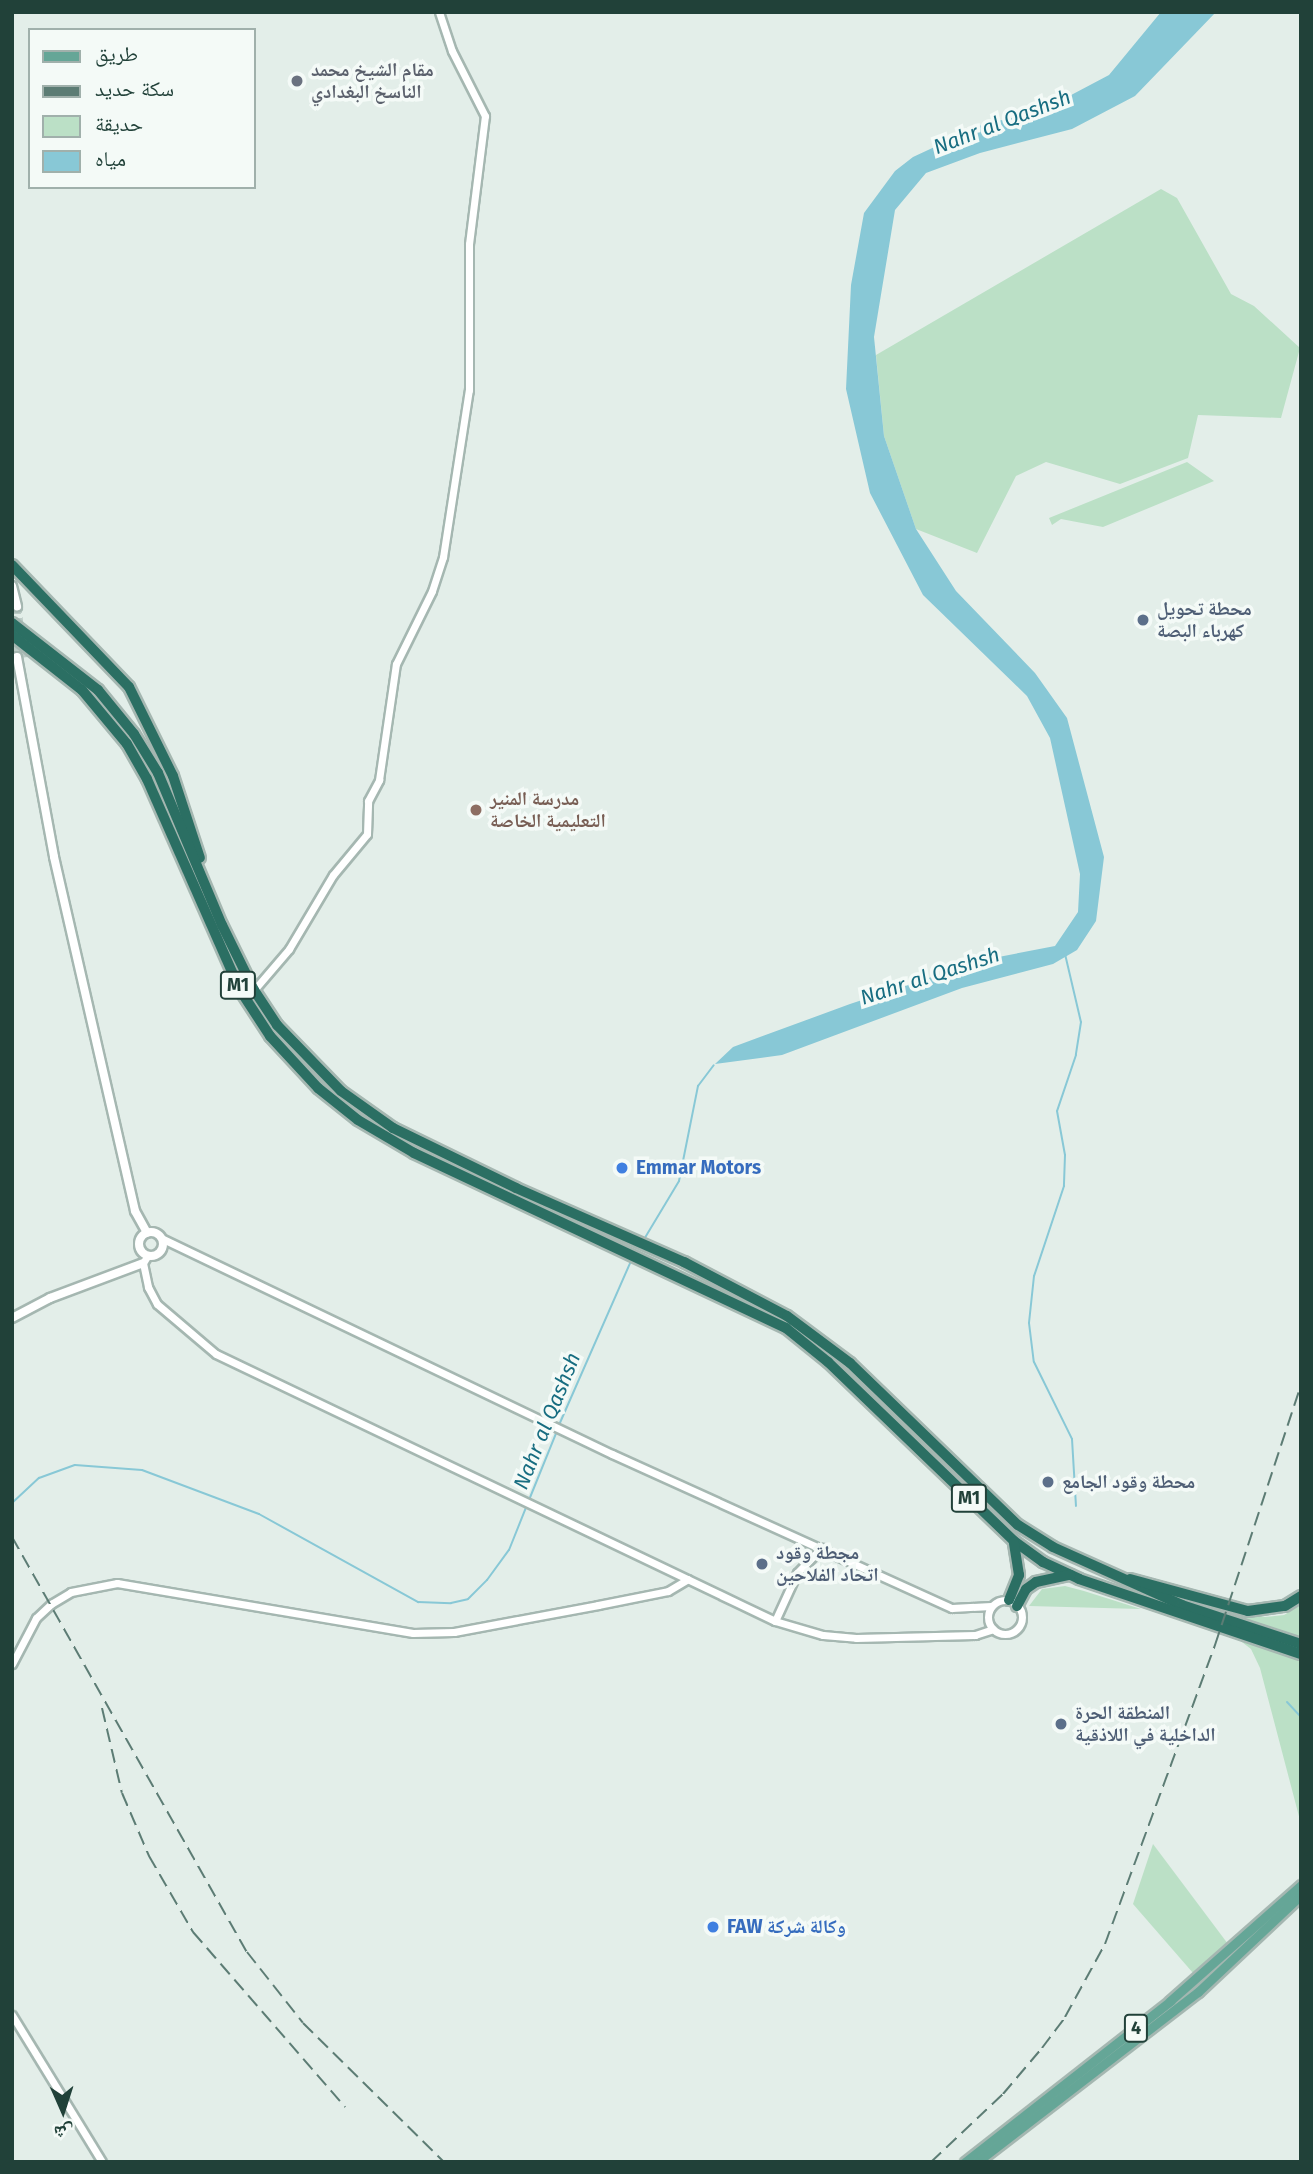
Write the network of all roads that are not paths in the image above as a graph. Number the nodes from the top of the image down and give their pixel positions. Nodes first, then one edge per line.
1 (439, 12) edge
2 (12, 565) edge
3 (12, 586) edge
4 (18, 606) dead end
5 (12, 623) edge
6 (12, 635) edge
7 (12, 643) edge
8 (39, 654) junction
9 (20, 658) tunnel mouth
10 (222, 925) junction
11 (254, 990) junction
12 (146, 1233) junction
13 (163, 1239) junction
14 (145, 1259) junction
15 (12, 1318) edge
16 (1014, 1541) junction
17 (821, 1548) junction
18 (1070, 1575) junction
19 (1112, 1576) junction
20 (688, 1579) junction
21 (1301, 1596) edge
22 (1013, 1603) junction
23 (991, 1606) junction
24 (775, 1621) junction
25 (993, 1629) junction
26 (1299, 1651) edge
27 (12, 1664) edge
28 (1301, 1885) edge
29 (1301, 1895) edge
30 (12, 2015) edge
31 (102, 2162) edge
32 (965, 2162) edge
33 (977, 2162) edge

1 - 11 street
2 - 10 highway
3 - 4 main road
5 - 10 highway, M1
6 - 8 highway, M1
7 - 8 highway
8 - 16 highway, M1
9 - 12 main road
10 - 11 highway, M1
11 - 19 highway, M1
12 - 13 main road
12 - 14 main road
13 - 14 main road
13 - 17 street
14 - 15 main road
14 - 20 street
16 - 18 highway, M1
16 - 22 highway
17 - 23 street
17 - 24 street
18 - 22 highway
18 - 26 highway, M1
19 - 21 highway
19 - 26 highway, M1
20 - 24 street
20 - 27 street
22 - 23 street
22 - 25 street
23 - 25 street
24 - 25 street
28 - 32 main road, 4
29 - 33 main road, 4
30 - 31 street

